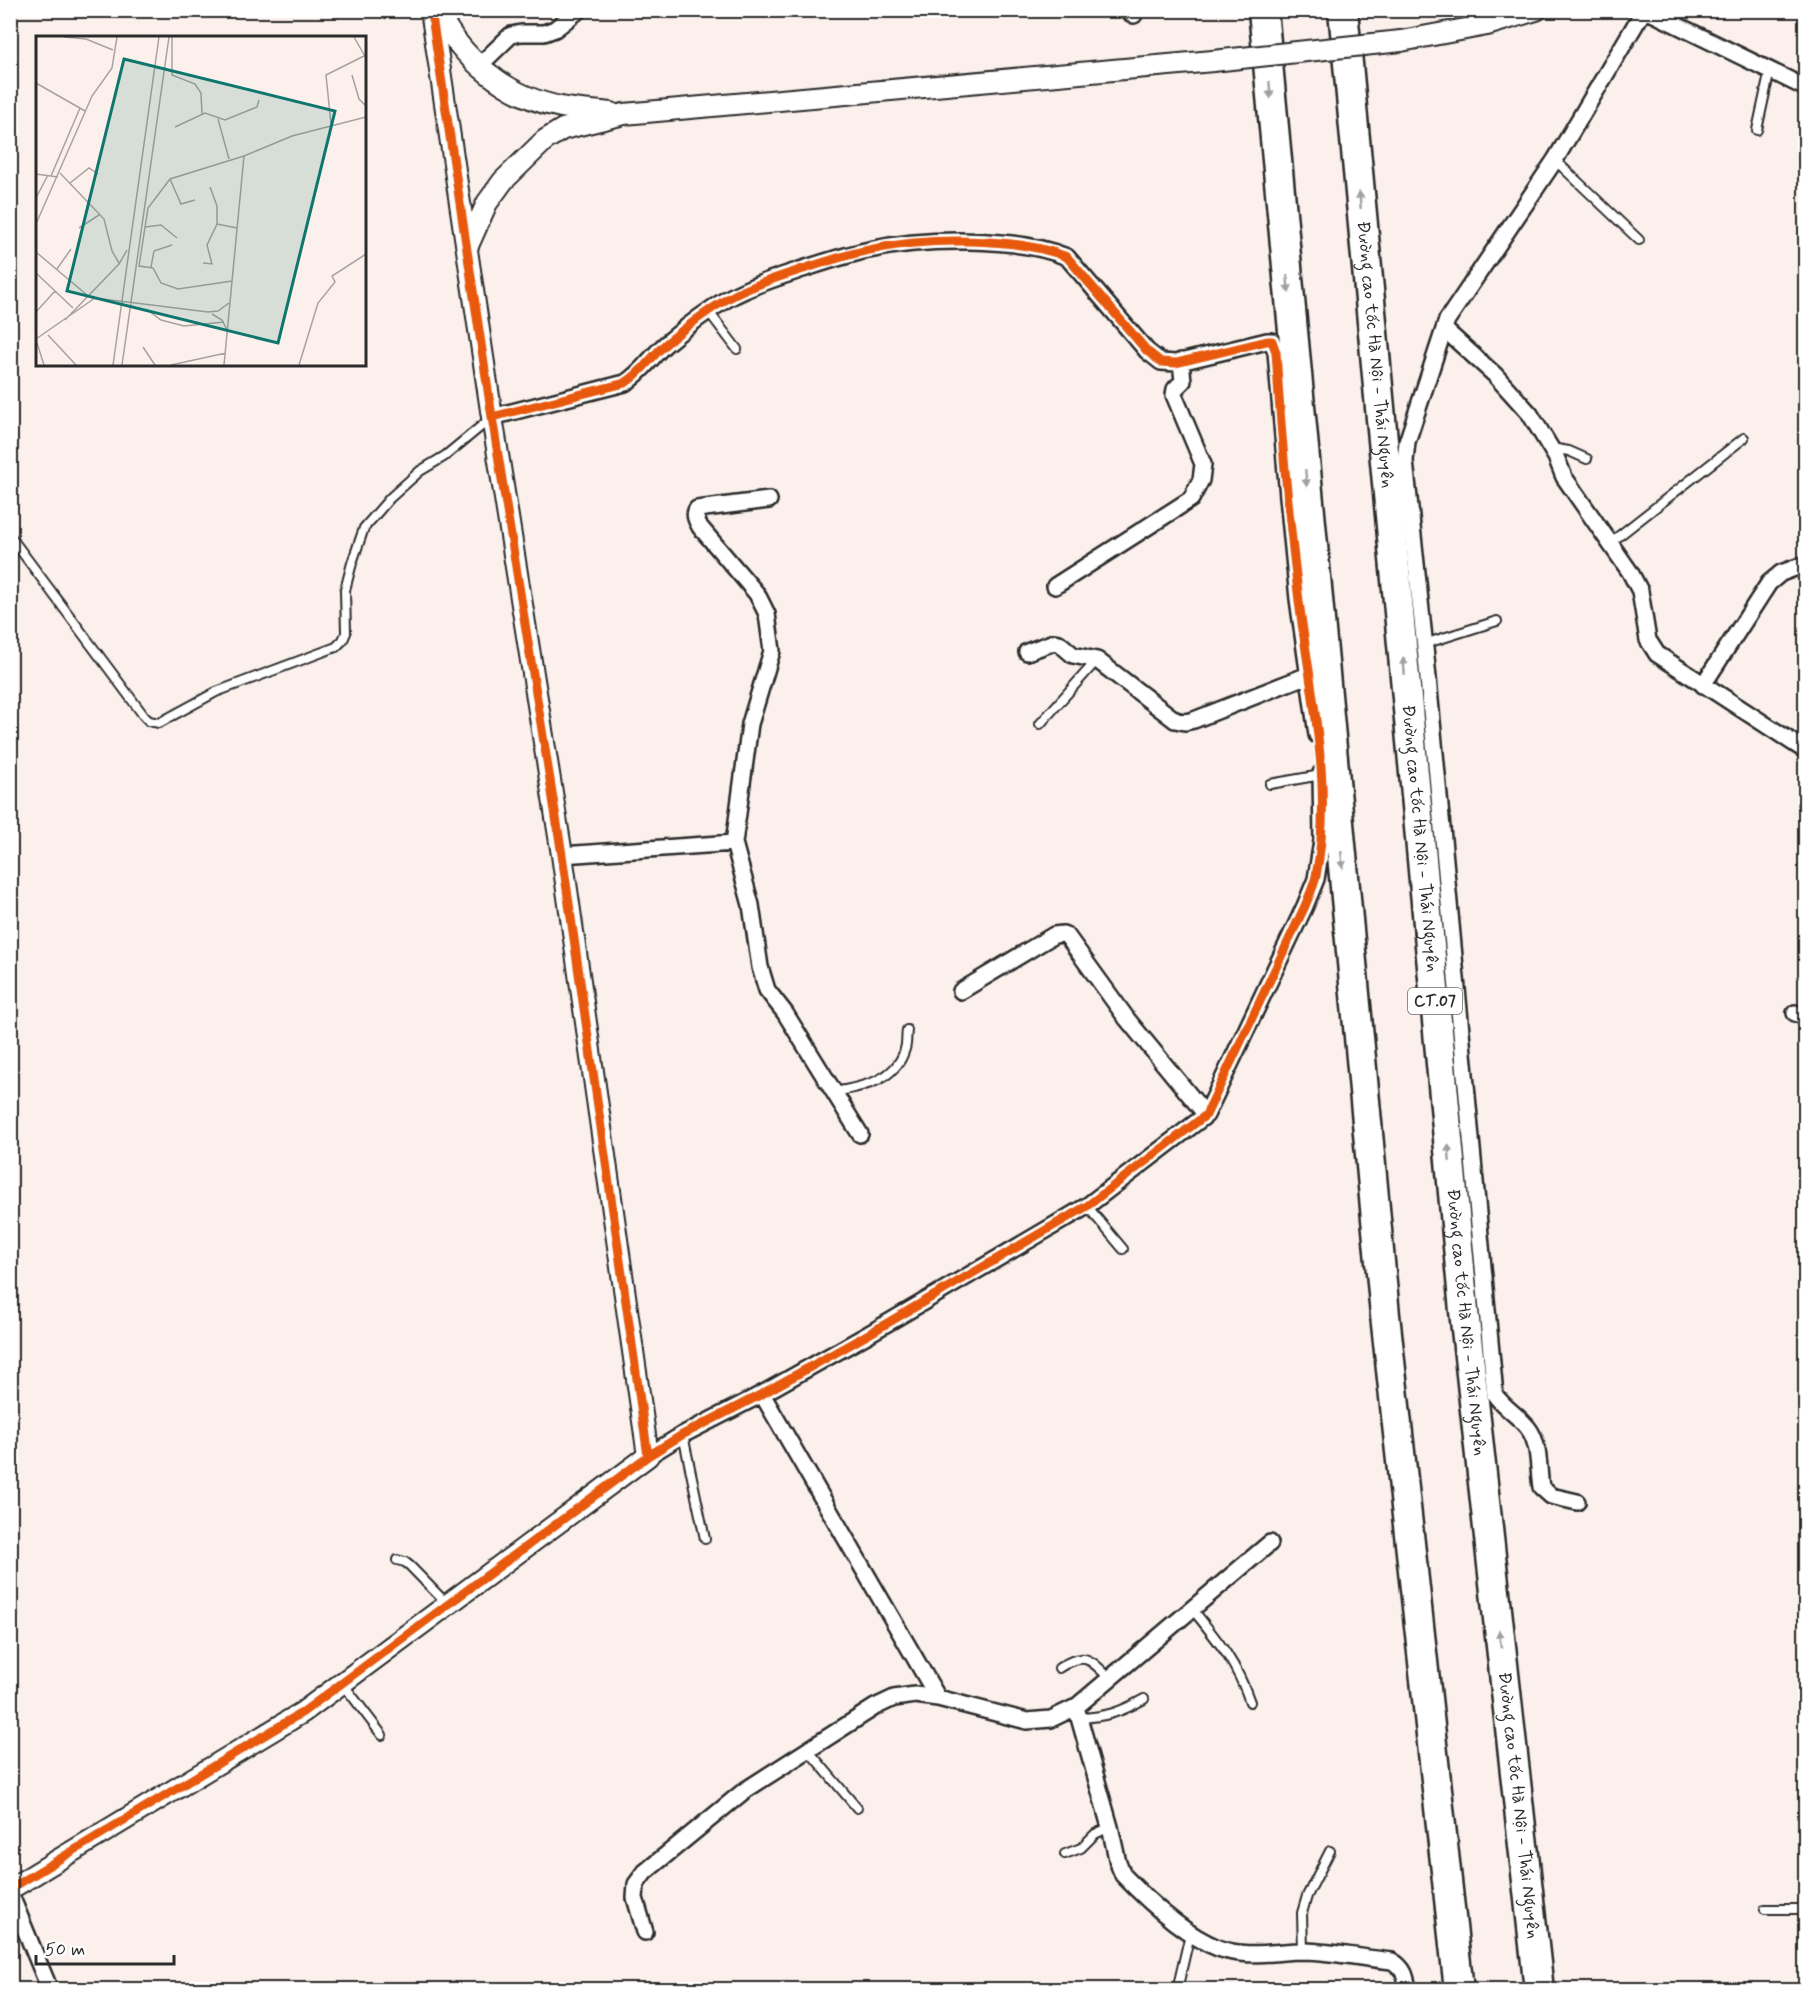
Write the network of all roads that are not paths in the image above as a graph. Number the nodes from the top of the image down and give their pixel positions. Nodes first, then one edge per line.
1 (431, 10) edge
2 (437, 10) edge
3 (579, 10) edge
4 (1263, 10) edge
5 (1343, 10) edge
6 (1536, 10) edge
7 (1645, 10) edge
8 (479, 66) junction
9 (1770, 70) junction
10 (1806, 88) edge
11 (624, 114) junction
12 (1756, 130) dead end
13 (1555, 160) junction
14 (1639, 240) dead end
15 (468, 248) junction
16 (709, 312) junction
17 (1444, 329) junction
18 (737, 349) dead end
19 (1181, 362) junction
20 (492, 417) junction
21 (1744, 438) dead end
22 (1550, 447) junction
23 (1587, 459) dead end
24 (768, 500) dead end
25 (10, 536) edge
26 (1610, 543) junction
27 (1806, 564) edge
28 (1055, 586) dead end
29 (1497, 621) dead end
30 (1424, 644) junction
31 (1027, 652) dead end
32 (1097, 660) junction
33 (1308, 675) junction
34 (1703, 685) junction
35 (1040, 724) dead end
36 (1806, 751) edge
37 (1321, 775) junction
38 (1270, 784) dead end
39 (734, 843) junction
40 (562, 855) junction
41 (961, 991) dead end
42 (907, 1030) dead end
43 (834, 1092) junction
44 (1206, 1114) junction
45 (860, 1134) dead end
46 (1087, 1206) junction
47 (1123, 1249) dead end
48 (762, 1394) junction
49 (682, 1435) junction
50 (648, 1456) junction
51 (1577, 1502) dead end
52 (705, 1539) dead end
53 (1270, 1543) dead end
54 (397, 1560) dead end
55 (448, 1605) junction
56 (1193, 1610) junction
57 (1059, 1668) dead end
58 (1110, 1679) junction
59 (343, 1683) junction
60 (938, 1698) junction
61 (1144, 1699) dead end
62 (1250, 1702) dead end
63 (1078, 1713) junction
64 (382, 1735) dead end
65 (808, 1750) junction
66 (857, 1808) dead end
67 (1110, 1827) junction
68 (1330, 1851) dead end
69 (1065, 1854) dead end
70 (10, 1891) edge
71 (1765, 1909) dead end
72 (1806, 1910) edge
73 (645, 1932) dead end
74 (1190, 1934) junction
75 (1303, 1951) junction
76 (50, 1989) edge
77 (1177, 1989) edge
78 (1408, 1989) edge
79 (1458, 1989) edge
80 (1539, 1989) edge

1 - 15 street
2 - 8 street
3 - 8 street
4 -> 79 highway
80 -> 5 highway, Đường cao tốc Hà Nội - Thái Nguyên / CT.07
6 - 11 street, bridge
7 - 9 street
7 - 13 street
8 - 11 street
9 - 10 street
9 - 12 lane
11 - 15 street
13 - 14 lane
13 - 17 street
15 - 20 street
16 - 18 lane
16 - 19 street
16 - 20 street
17 - 22 street
17 - 30 street
19 - 28 street
19 - 33 street
20 - 25 lane
20 - 40 street
21 - 26 lane
22 - 23 lane
22 - 26 street
24 - 39 street
26 - 34 street
27 - 34 street
29 - 30 lane
30 - 51 street
31 - 32 street
32 - 33 street
32 - 35 lane
33 - 37 street
34 - 36 street
37 - 38 lane
37 - 44 street
39 - 40 street
39 - 43 street
40 - 50 street
41 - 44 street
42 - 43 lane
43 - 45 street
44 - 46 street
46 - 47 lane
46 - 48 street
48 - 49 street
48 - 60 street
49 - 50 street
49 - 52 lane
50 - 55 street
53 - 56 street
54 - 55 lane
55 - 59 street
56 - 58 street
56 - 62 lane
57 - 58 lane
58 - 63 street
59 - 64 lane
59 - 70 street
60 - 63 street
60 - 65 street
61 - 63 lane
63 - 67 street
65 - 66 lane
65 - 73 street
67 - 69 lane
67 - 74 street
68 - 75 lane
70 - 76 street
71 - 72 lane
74 - 75 street
74 - 77 lane
75 - 78 street

